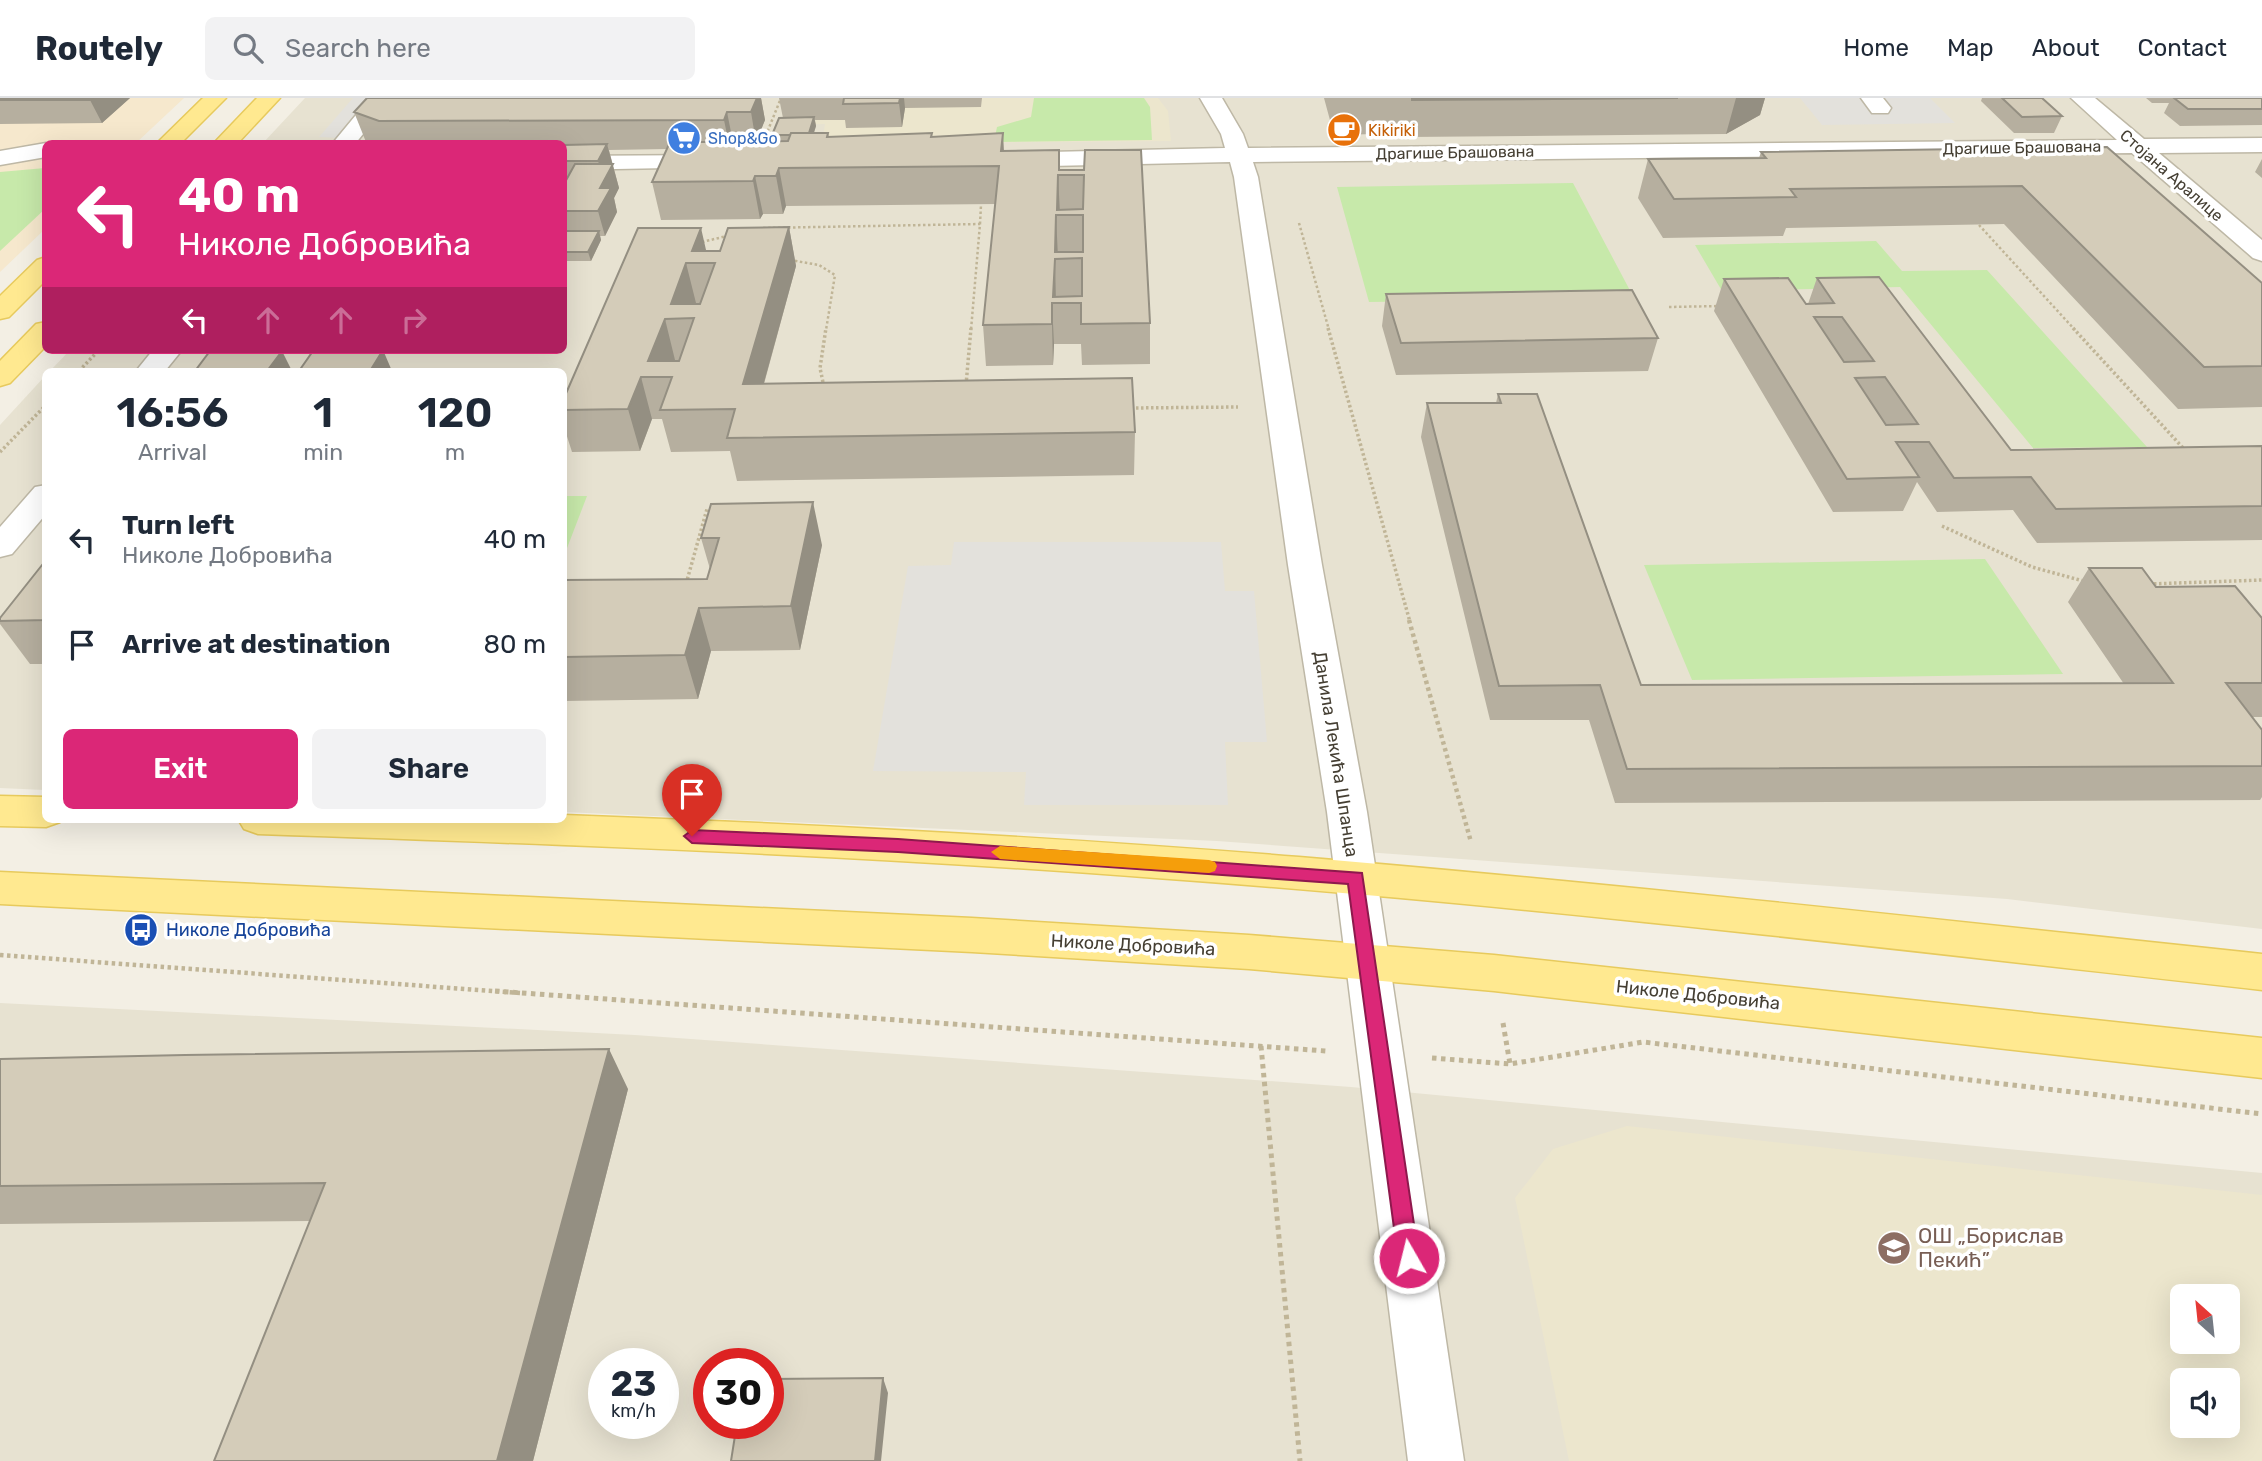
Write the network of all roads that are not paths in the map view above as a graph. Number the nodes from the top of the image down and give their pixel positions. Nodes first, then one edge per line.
1 (215, 98) edge
2 (269, 98) edge
3 (381, 98) edge
4 (1211, 98) edge
5 (2082, 98) edge
6 (171, 140) edge
7 (230, 140) edge
8 (346, 140) edge
9 (0, 143) edge
10 (2262, 145) edge
11 (2139, 146) junction
12 (42, 148) edge
13 (42, 149) edge
14 (1240, 155) junction
15 (0, 158) edge
16 (986, 160) edge
17 (756, 162) edge
18 (567, 163) edge
19 (2262, 253) edge
20 (42, 269) edge
21 (0, 310) edge
22 (42, 334) edge
23 (164, 354) edge
24 (152, 368) edge
25 (0, 377) edge
26 (42, 499) edge
27 (0, 547) edge
28 (0, 811) edge
29 (42, 811) edge
30 (353, 823) edge
31 (1356, 878) junction
32 (0, 888) edge
33 (1368, 963) junction
34 (2262, 972) edge
35 (2262, 1058) edge
36 (1436, 1461) edge

1 - 6 main road
2 - 7 main road
3 - 8 street
4 - 14 street, Данила Лекића Шпанца
5 - 11 street, Стојана Аралице
9 - 12 street
10 - 11 street, Драгише Брашована
11 - 14 street, Драгише Брашована
11 - 19 street, Стојана Аралице
13 - 15 street
14 - 16 street, Драгише Брашована
14 - 31 street, Данила Лекића Шпанца
17 - 18 street
20 - 21 main road
22 - 25 main road
23 - 24 street
26 - 27 street
28 - 29 main road
30 - 31 main road
31 - 33 street, Данила Лекића Шпанца
31 - 34 main road
32 - 33 main road, Николе Добровића
33 - 35 main road, Николе Добровића
33 - 36 street, Данила Лекића Шпанца

